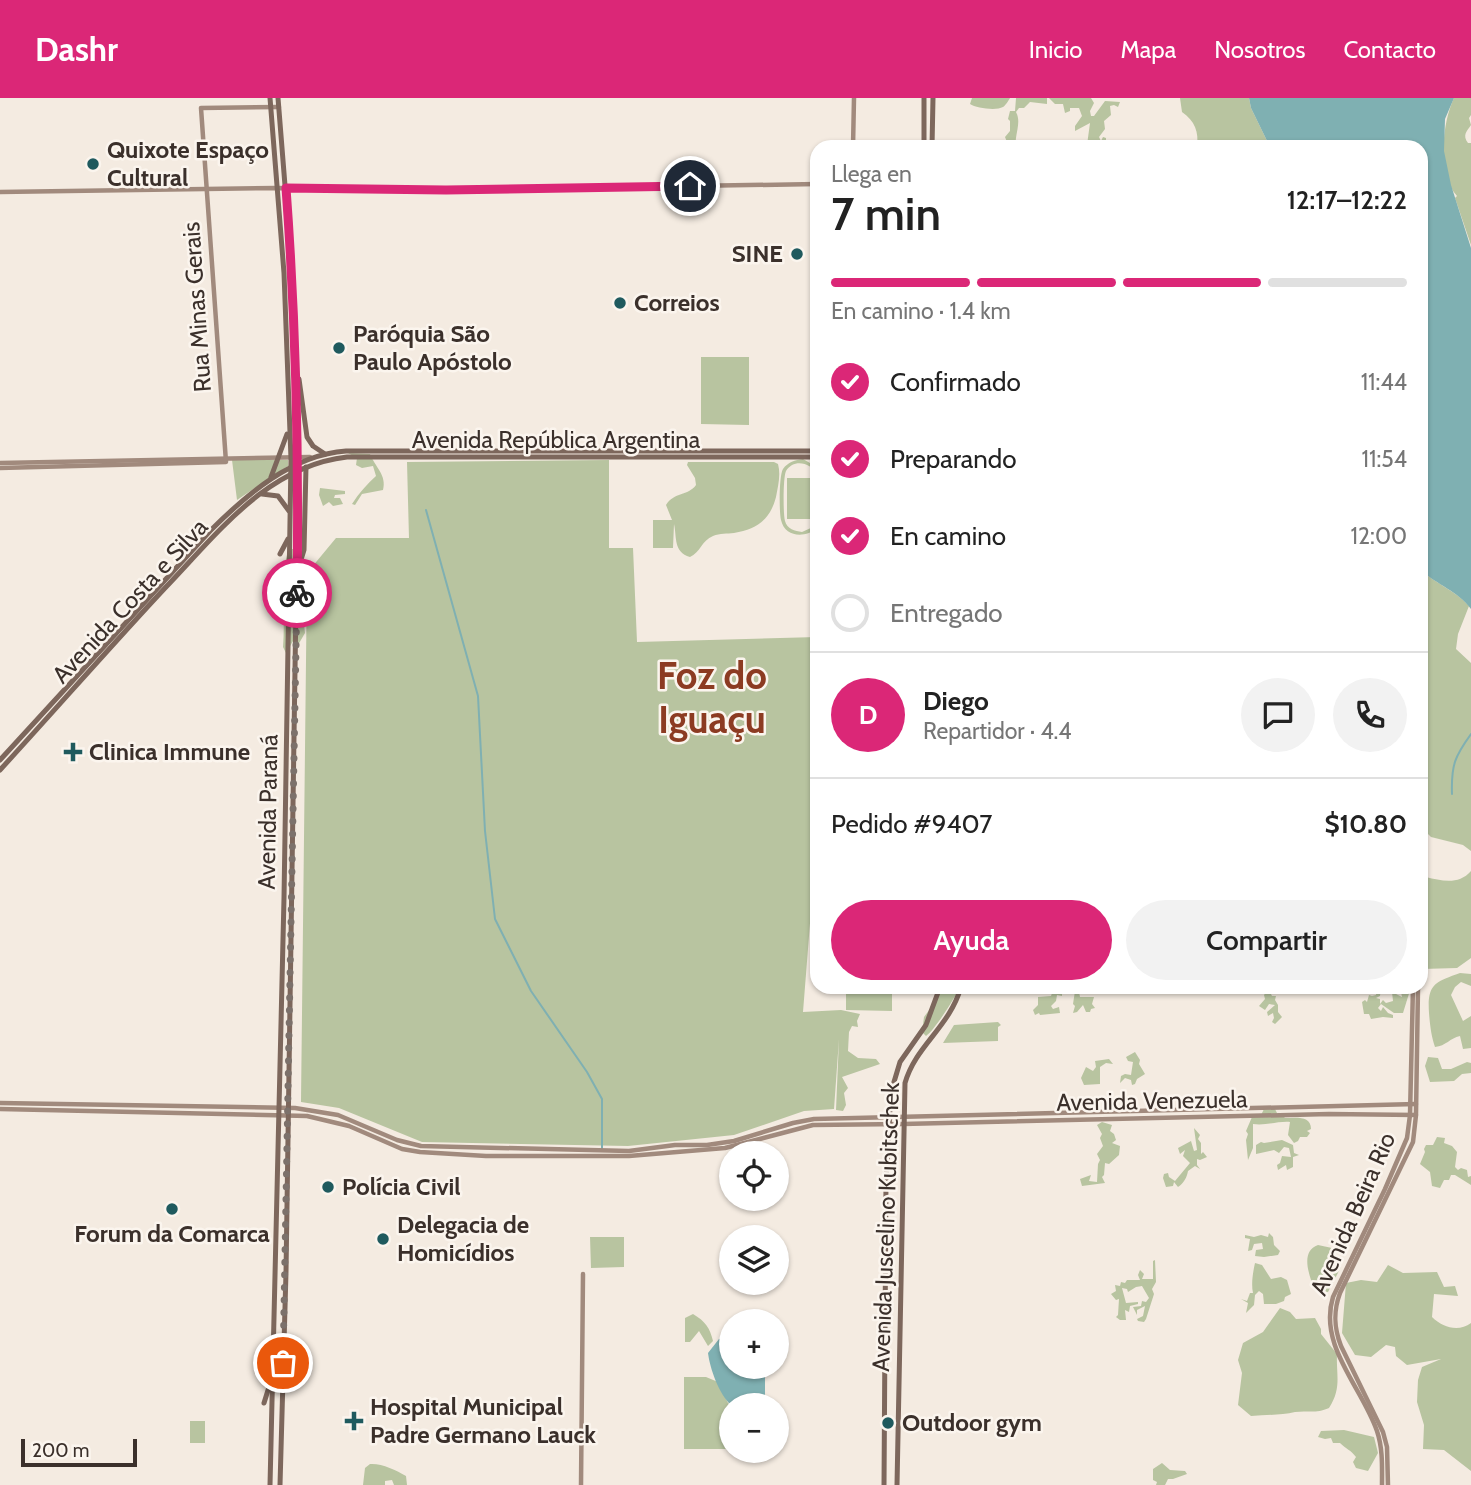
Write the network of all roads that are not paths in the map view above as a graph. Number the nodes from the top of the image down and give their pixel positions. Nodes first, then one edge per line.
1 (270, 98) edge
2 (278, 98) edge
3 (854, 98) edge
4 (924, 98) edge
5 (933, 98) edge
6 (271, 107) junction
7 (279, 107) junction
8 (923, 127) junction
9 (932, 135) junction
10 (853, 140) edge
11 (926, 140) edge
12 (930, 140) edge
13 (810, 184) edge
14 (276, 188) junction
15 (286, 188) junction
16 (207, 190) junction
17 (0, 192) edge
18 (295, 362) junction
19 (290, 425) junction
20 (325, 454) junction
21 (810, 454) edge
22 (810, 454) edge
23 (280, 458) junction
24 (226, 459) junction
25 (296, 463) junction
26 (0, 465) edge
27 (306, 467) junction
28 (291, 471) junction
29 (270, 480) junction
30 (259, 495) junction
31 (290, 512) junction
32 (290, 536) junction
33 (280, 554) dead end
34 (297, 569) junction
35 (0, 760) edge
36 (0, 770) edge
37 (283, 881) junction
38 (292, 883) junction
39 (292, 897) junction
40 (284, 898) junction
41 (937, 994) edge
42 (958, 994) edge
43 (1413, 994) edge
44 (1419, 994) edge
45 (0, 1103) edge
46 (1413, 1104) junction
47 (81, 1108) junction
48 (1286, 1108) junction
49 (0, 1109) edge
50 (278, 1111) junction
51 (288, 1111) junction
52 (1286, 1115) junction
53 (1413, 1115) junction
54 (889, 1121) junction
55 (903, 1121) junction
56 (287, 1173) junction
57 (294, 1180) dead end
58 (583, 1274) dead end
59 (885, 1348) junction
60 (900, 1348) junction
61 (272, 1349) junction
62 (284, 1349) junction
63 (271, 1363) junction
64 (283, 1363) junction
65 (885, 1365) junction
66 (899, 1365) junction
67 (1348, 1367) junction
68 (271, 1377) junction
69 (264, 1403) dead end
70 (270, 1485) edge
71 (280, 1485) edge
72 (581, 1485) edge
73 (884, 1485) edge
74 (897, 1485) edge
75 (1382, 1485) edge
76 (1388, 1485) edge

1 - 6 main road, Avenida Paraná
2 - 7 main road, Avenida Paraná
3 - 10 main road
4 - 8 main road
5 - 9 main road
6 - 7 main road
6 - 14 main road, Avenida Paraná
6 - 16 main road, Rua Minas Gerais
7 - 15 main road, Avenida Paraná
8 - 9 main road
8 - 11 main road
9 - 12 main road
13 - 15 main road
14 - 15 main road
14 - 16 main road
14 - 19 main road, Avenida Paraná
15 - 18 main road, Avenida Paraná
16 - 17 main road
16 - 24 main road, Rua Minas Gerais
18 - 20 main road
18 - 25 main road, Avenida Paraná
19 - 23 main road
19 - 25 main road, Avenida Paraná
20 - 21 main road, Avenida República Argentina
20 - 25 main road, Avenida República Argentina
22 - 27 main road, Avenida República Argentina
23 - 24 main road, Avenida República Argentina
23 - 25 main road, Avenida República Argentina
23 - 29 main road
24 - 26 main road, Avenida República Argentina
25 - 27 main road, Avenida República Argentina
25 - 28 main road, Avenida Costa e Silva
25 - 28 main road, Avenida Paraná
25 - 34 main road, Avenida Paraná
27 - 34 main road
28 - 29 main road, Avenida Costa e Silva
28 - 30 main road, Avenida Costa e Silva
28 - 31 main road, Avenida Paraná
29 - 35 main road, Avenida Costa e Silva
30 - 31 main road
30 - 36 main road, Avenida Costa e Silva
31 - 32 main road, Avenida Paraná
32 - 33 main road
32 - 37 main road, Avenida Paraná
34 - 38 main road, Avenida Paraná
37 - 38 main road
37 - 40 main road, Avenida Paraná
38 - 39 main road, Avenida Paraná
39 - 40 main road
39 - 51 main road, Avenida Paraná
40 - 50 main road, Avenida Paraná
41 - 54 main road, Avenida Juscelino Kubitschek
42 - 55 main road, Avenida Juscelino Kubitschek
43 - 46 main road, Avenida Beira Rio
44 - 46 main road, Avenida Beira Rio
45 - 47 main road
46 - 48 main road, Avenida Venezuela
46 - 53 main road, Avenida Beira Rio
47 - 49 main road
47 - 50 main road, Avenida Venezuela
48 - 52 main road
48 - 55 main road, Avenida Venezuela
50 - 51 main road, Avenida Venezuela
50 - 61 main road, Avenida Paraná
51 - 54 main road, Avenida Venezuela
51 - 56 main road, Avenida Paraná
52 - 53 main road, Avenida Venezuela
52 - 55 main road, Avenida Venezuela
53 - 67 main road, Avenida Beira Rio
54 - 55 main road, Avenida Venezuela
54 - 59 main road, Avenida Juscelino Kubitschek
55 - 60 main road, Avenida Juscelino Kubitschek
56 - 57 main road
56 - 62 main road, Avenida Paraná
58 - 72 main road
59 - 60 main road
59 - 65 main road, Avenida Juscelino Kubitschek
60 - 66 main road, Avenida Juscelino Kubitschek
61 - 62 main road
61 - 63 main road, Avenida Paraná
62 - 64 main road, Avenida Paraná
63 - 64 main road
63 - 68 main road, Avenida Paraná
64 - 71 main road, Avenida Paraná
65 - 66 main road
65 - 73 main road, Avenida Juscelino Kubitschek
66 - 74 main road, Avenida Juscelino Kubitschek
67 - 75 main road, Avenida Beira Rio
67 - 76 main road, Avenida Beira Rio
68 - 69 main road
68 - 70 main road, Avenida Paraná

